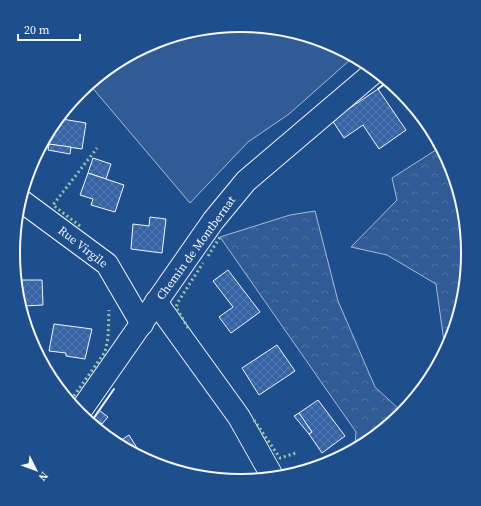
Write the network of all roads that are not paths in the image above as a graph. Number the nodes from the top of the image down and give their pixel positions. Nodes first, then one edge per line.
1 (371, 75) edge
2 (26, 204) edge
3 (156, 302) junction
4 (142, 324) junction
5 (83, 407) edge
6 (270, 472) edge

1 - 3 street, Chemin de Montbernat
2 - 4 street, Rue Virgile
3 - 4 street, Chemin de Montbernat
3 - 6 street
4 - 5 street, Chemin de Montbernat

